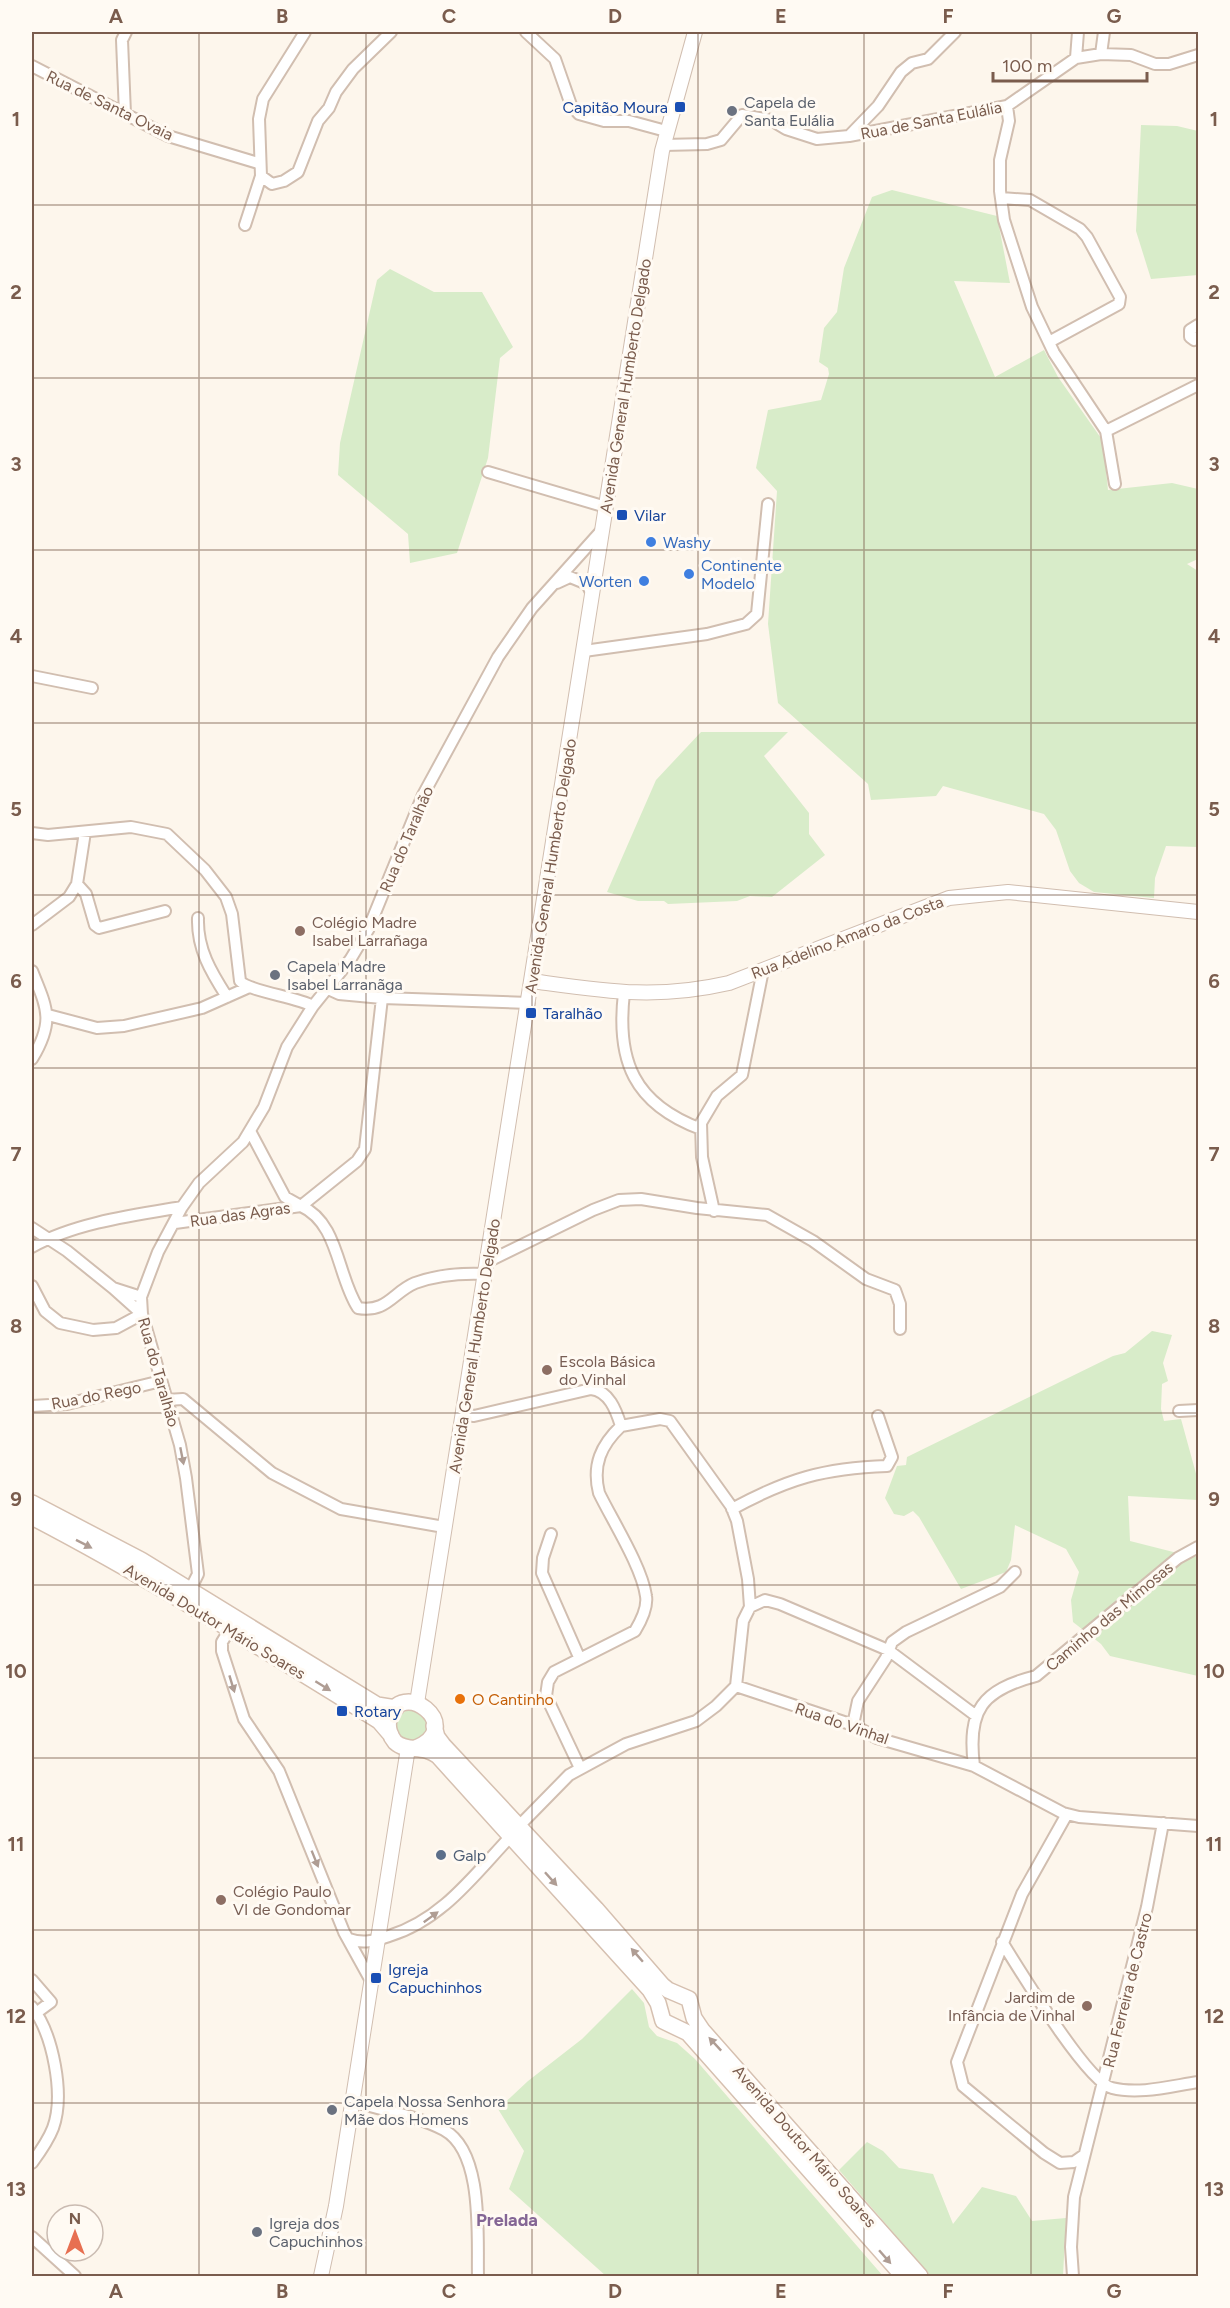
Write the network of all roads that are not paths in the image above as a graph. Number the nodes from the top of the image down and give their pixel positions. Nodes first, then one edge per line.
1 (126, 32) edge
2 (305, 32) edge
3 (391, 32) edge
4 (526, 32) edge
5 (695, 32) edge
6 (955, 32) edge
7 (1078, 32) edge
8 (1104, 32) edge
9 (1101, 54) junction
10 (1198, 55) edge
11 (1076, 58) junction
12 (32, 66) edge
13 (1007, 106) junction
14 (125, 114) junction
15 (849, 136) junction
16 (664, 138) junction
17 (258, 163) junction
18 (261, 176) junction
19 (1001, 198) junction
20 (245, 225) dead end
21 (1198, 325) edge
22 (1198, 337) edge
23 (1049, 342) junction
24 (1198, 385) edge
25 (1106, 431) junction
26 (488, 472) dead end
27 (1115, 484) dead end
28 (768, 504) dead end
29 (606, 507) junction
30 (602, 529) junction
31 (554, 584) junction
32 (592, 594) junction
33 (584, 651) junction
34 (32, 676) edge
35 (92, 688) dead end
36 (85, 832) junction
37 (32, 833) edge
38 (77, 884) junction
39 (165, 911) dead end
40 (1198, 912) edge
41 (198, 918) dead end
42 (32, 924) edge
43 (763, 970) junction
44 (32, 971) edge
45 (532, 981) junction
46 (247, 988) junction
47 (328, 989) junction
48 (624, 993) junction
49 (227, 997) junction
50 (382, 998) junction
51 (528, 1003) junction
52 (313, 1006) junction
53 (48, 1015) junction
54 (32, 1059) edge
55 (701, 1129) junction
56 (250, 1131) junction
57 (301, 1206) junction
58 (182, 1207) junction
59 (714, 1210) junction
60 (175, 1223) junction
61 (32, 1228) edge
62 (46, 1239) junction
63 (32, 1247) edge
64 (486, 1268) junction
65 (32, 1286) edge
66 (113, 1288) junction
67 (141, 1297) junction
68 (142, 1314) junction
69 (900, 1329) dead end
70 (161, 1381) junction
71 (166, 1400) junction
72 (32, 1406) edge
73 (1198, 1410) edge
74 (1179, 1411) dead end
75 (464, 1414) junction
76 (878, 1416) dead end
77 (621, 1426) junction
78 (32, 1503) edge
79 (732, 1509) junction
80 (32, 1517) edge
81 (444, 1527) junction
82 (551, 1534) dead end
83 (1198, 1547) edge
84 (1015, 1572) dead end
85 (190, 1590) junction
86 (750, 1607) junction
87 (230, 1629) junction
88 (888, 1650) junction
89 (579, 1657) junction
90 (736, 1686) junction
91 (417, 1703) junction
92 (396, 1708) junction
93 (975, 1715) junction
94 (434, 1725) junction
95 (853, 1725) junction
96 (390, 1736) junction
97 (412, 1748) junction
98 (974, 1766) junction
99 (580, 1768) junction
100 (1067, 1814) junction
101 (1163, 1823) junction
102 (1198, 1826) edge
103 (515, 1831) junction
104 (349, 1939) junction
105 (378, 1940) junction
106 (1002, 1942) junction
107 (370, 1979) junction
108 (32, 1980) edge
109 (679, 1994) junction
110 (34, 2010) edge
111 (660, 2010) junction
112 (693, 2014) junction
113 (678, 2027) junction
114 (1198, 2082) edge
115 (1104, 2085) junction
116 (352, 2101) junction
117 (1084, 2155) junction
118 (32, 2163) edge
119 (32, 2237) edge
120 (75, 2277) edge
121 (321, 2277) edge
122 (478, 2277) edge
123 (903, 2277) edge
124 (920, 2277) edge
125 (1073, 2277) edge

1 - 14 street
2 - 17 street
3 - 18 street
4 - 16 street
5 - 16 street, Avenida General Humberto Delgado
6 - 15 street
7 - 11 street
8 - 9 street
9 - 10 street, Rua de Santa Eulália
9 - 11 street, Rua de Santa Eulália
11 - 13 street, Rua de Santa Eulália
12 - 14 street, Rua de Santa Ovaia
13 - 15 street, Rua de Santa Eulália
13 - 19 street
14 - 17 street, Rua de Santa Ovaia
15 - 16 street, Rua de Santa Eulália
16 - 29 street, Avenida General Humberto Delgado
17 - 18 street
18 - 20 street
19 - 23 street
19 - 23 street
21 - 22 street
23 - 25 street
24 - 25 street
25 - 27 street
26 - 29 street
28 - 33 street
29 - 30 street, Avenida General Humberto Delgado
30 - 31 street, Rua do Taralhão
30 - 32 street, Avenida General Humberto Delgado
31 - 32 street
31 - 47 street, Rua do Taralhão
32 - 33 street, Avenida General Humberto Delgado
33 - 45 street, Avenida General Humberto Delgado
34 - 35 street
36 - 37 street
36 - 38 street
36 - 46 street
38 - 39 street
38 - 42 street
40 - 43 street, Rua Adelino Amaro da Costa
41 - 49 street
43 - 48 street, Rua Adelino Amaro da Costa
43 - 55 street
44 - 53 street
45 - 48 street, Rua Adelino Amaro da Costa
45 - 51 street, Avenida General Humberto Delgado
46 - 49 street
46 - 52 street
47 - 50 street
47 - 52 street, Rua do Taralhão
48 - 55 street
49 - 53 street
50 - 51 street
50 - 57 street
51 - 64 street, Avenida General Humberto Delgado
52 - 56 street, Rua do Taralhão
53 - 54 street
55 - 59 street
56 - 57 street
56 - 58 street, Rua do Taralhão
57 - 60 street, Rua das Agras
57 - 64 street, Rua das Agras
58 - 60 street, Rua do Taralhão
58 - 62 street
59 - 64 street
59 - 69 street
60 - 67 street, Rua do Taralhão
61 - 62 street
62 - 63 street
62 - 66 street
64 - 75 street, Avenida General Humberto Delgado
65 - 68 street
66 - 67 street
66 - 68 street
67 - 68 street, Rua do Taralhão
68 - 70 street, Rua do Taralhão
70 - 71 street, Rua do Taralhão
70 - 72 street, Rua do Rego
71 - 81 street
71 -> 85 street, Rua do Taralhão
73 - 74 street
75 - 77 street
75 - 81 street, Avenida General Humberto Delgado
76 - 79 street
77 - 79 street
77 - 89 street
78 - 85 main road, Avenida Doutor Mário Soares
79 - 86 street
80 -> 87 main road, Avenida Doutor Mário Soares
81 - 91 street, Avenida General Humberto Delgado
82 - 89 street
83 - 93 street, Caminho das Mimosas
84 - 88 street
85 - 92 main road, Avenida Doutor Mário Soares
86 - 88 street
86 - 90 street
87 -> 96 main road, Avenida Doutor Mário Soares
87 -> 104 street
88 - 93 street
88 - 95 street
89 - 99 street
90 - 95 street, Rua do Vinhal
90 - 99 street
91 - 92 main road
91 - 94 main road
92 - 96 main road
93 - 98 street
94 - 97 main road
94 - 103 main road, Avenida Doutor Mário Soares
95 - 98 street, Rua do Vinhal
96 - 97 main road
97 - 103 main road, Avenida Doutor Mário Soares
97 - 105 street
98 - 100 street, Rua do Vinhal
99 - 103 street
100 - 101 street, Rua do Vinhal
100 - 106 street
101 - 102 street, Rua do Vinhal
101 - 115 street, Rua Ferreira de Castro
105 -> 103 street
109 -> 103 main road, Avenida Doutor Mário Soares
103 -> 111 main road, Avenida Doutor Mário Soares
104 - 105 street
104 - 107 street
105 - 107 street
106 - 115 street
106 - 117 street
107 - 116 street
108 - 110 street
109 - 111 main road
109 - 112 main road, Avenida Doutor Mário Soares
110 - 118 street
111 - 113 main road, Avenida Doutor Mário Soares
112 - 113 main road
124 -> 112 main road, Avenida Doutor Mário Soares
113 -> 123 main road, Avenida Doutor Mário Soares
114 - 115 street
115 - 117 street, Rua Ferreira de Castro
116 - 121 street
116 - 122 street
117 - 125 street, Rua Ferreira de Castro
119 - 120 street

